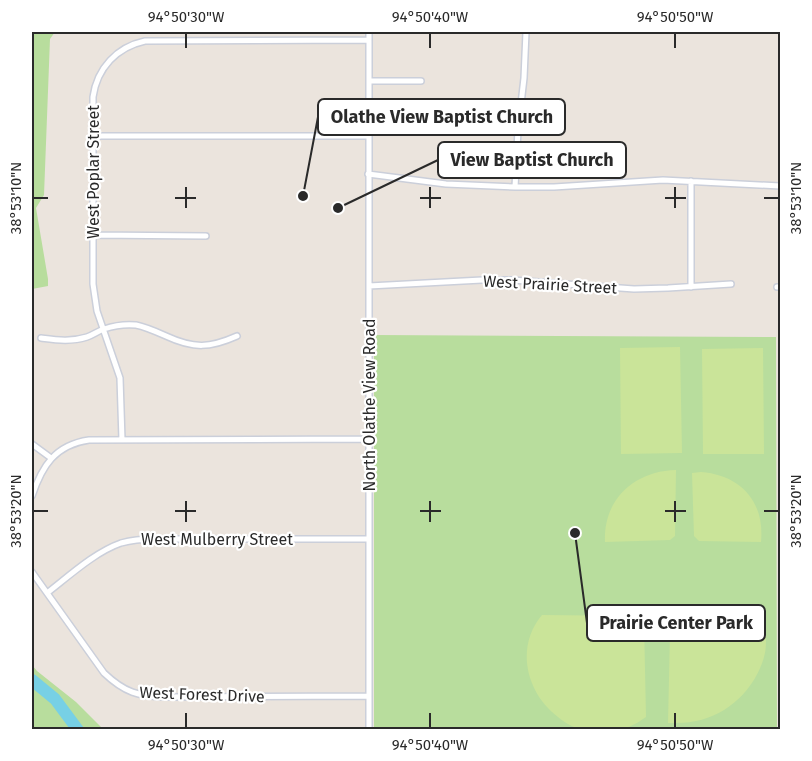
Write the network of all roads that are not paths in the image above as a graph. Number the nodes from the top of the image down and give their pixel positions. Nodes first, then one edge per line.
1 (369, 32) edge
2 (526, 32) edge
3 (369, 40) junction
4 (369, 81) junction
5 (421, 81) dead end
6 (93, 136) junction
7 (369, 136) junction
8 (369, 174) junction
9 (691, 181) junction
10 (780, 186) edge
11 (515, 187) junction
12 (93, 235) junction
13 (206, 236) dead end
14 (731, 284) dead end
15 (369, 286) junction
16 (691, 286) junction
17 (104, 329) junction
18 (237, 336) dead end
19 (41, 338) dead end
20 (369, 438) junction
21 (122, 440) junction
22 (32, 444) edge
23 (51, 458) junction
24 (32, 496) edge
25 (368, 539) junction
26 (32, 572) edge
27 (47, 593) junction
28 (369, 696) junction
29 (369, 729) edge

1 - 3 street, North Olathe View Road
2 - 11 street
3 - 4 street, North Olathe View Road
3 - 6 street, West Poplar Street
4 - 5 street
4 - 7 street, North Olathe View Road
6 - 7 street
6 - 12 street, West Poplar Street
7 - 8 street, North Olathe View Road
8 - 11 street
8 - 15 street, North Olathe View Road
9 - 10 street
9 - 11 street
9 - 16 street
12 - 13 street
12 - 17 street, West Poplar Street
14 - 16 street, West Prairie Street
15 - 16 street, West Prairie Street
15 - 20 street, North Olathe View Road
17 - 18 street
17 - 19 street
17 - 21 street, West Poplar Street
20 - 21 street
20 - 25 street, North Olathe View Road
21 - 23 street
22 - 23 street
23 - 24 street
25 - 27 street, West Mulberry Street
25 - 28 street, North Olathe View Road
26 - 27 street, West Forest Drive
27 - 28 street, West Forest Drive
28 - 29 street, North Olathe View Road

